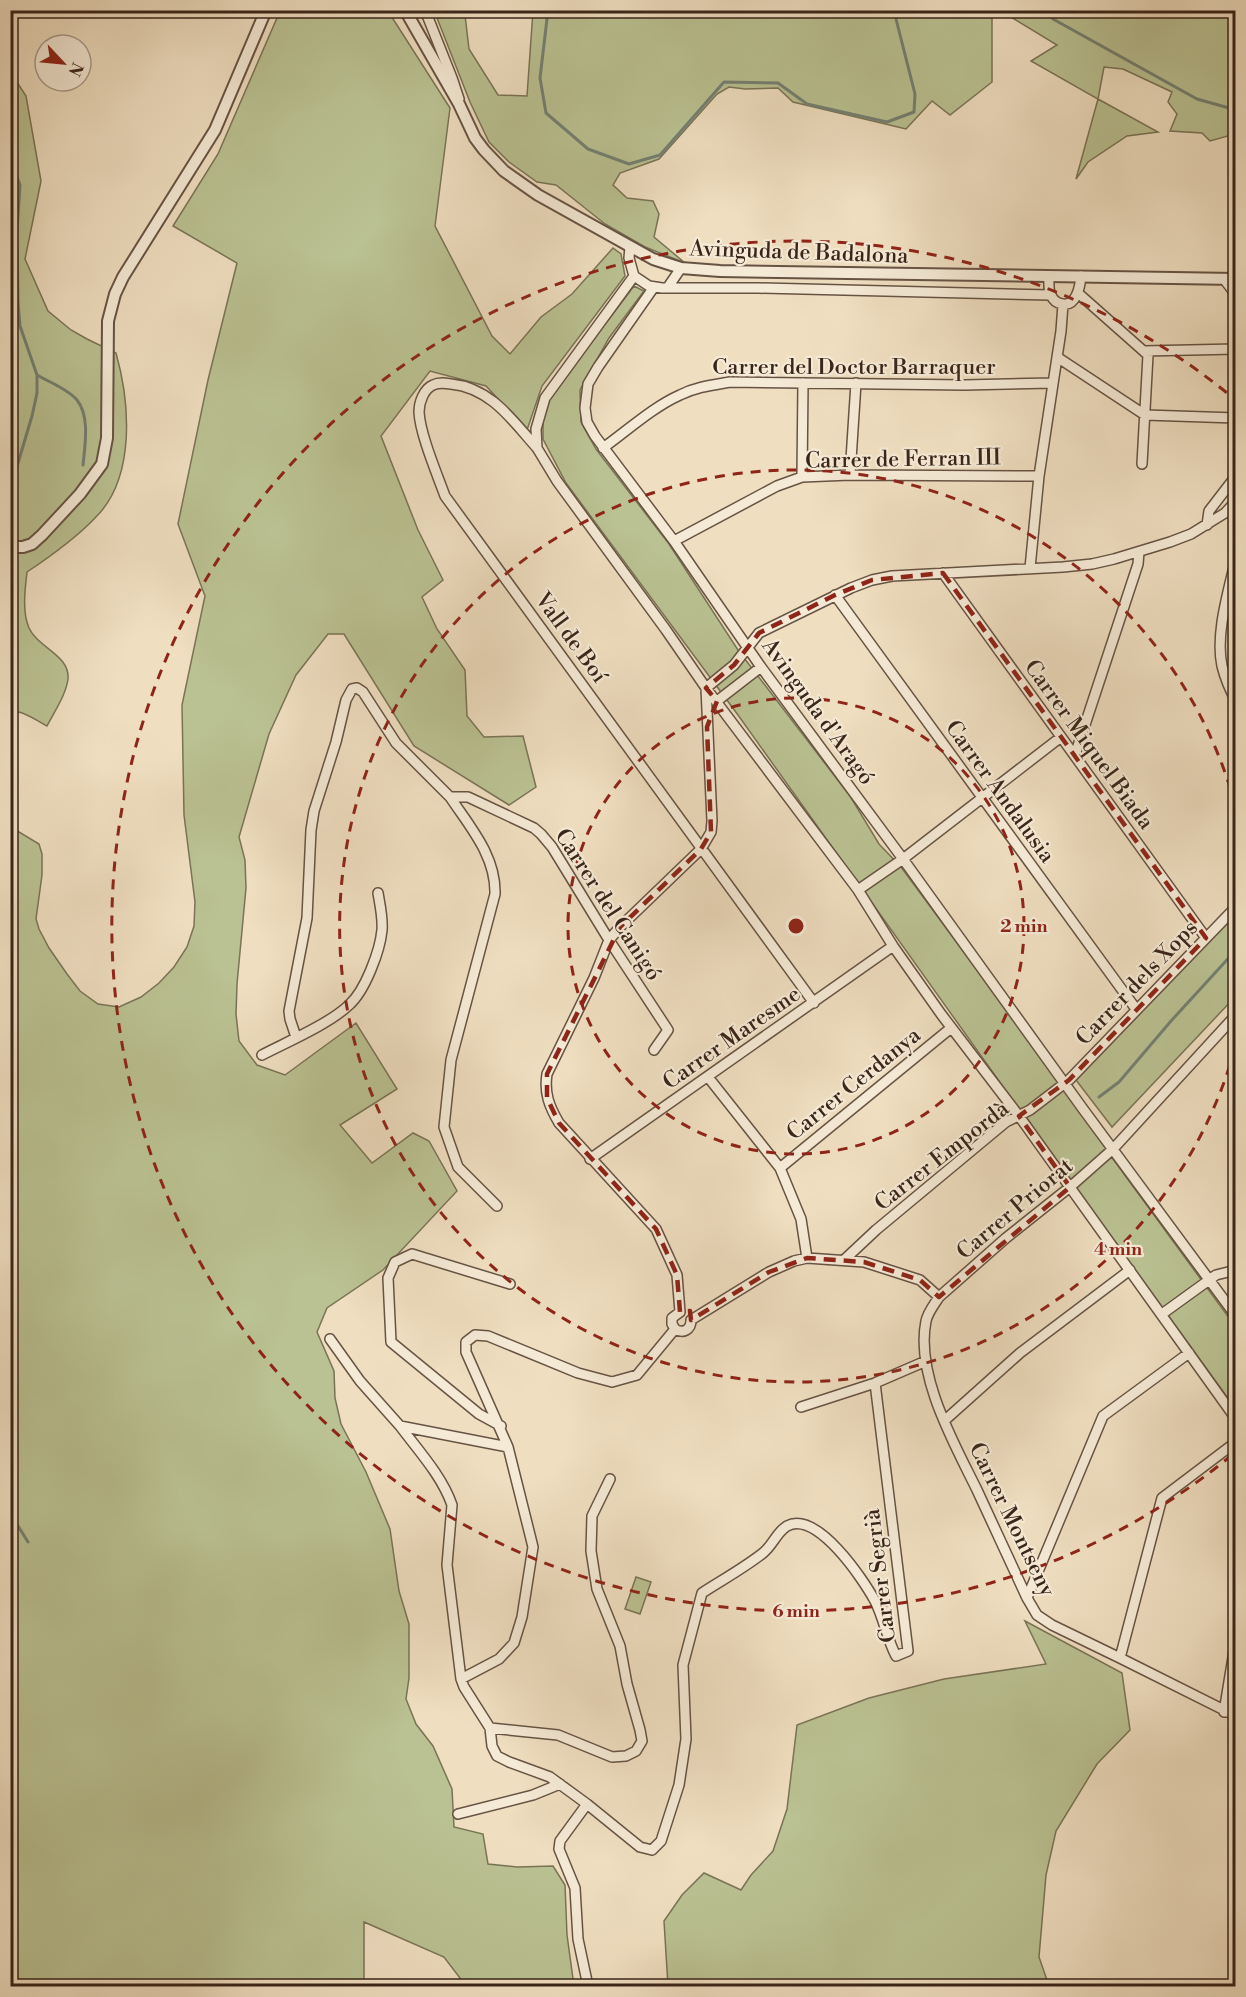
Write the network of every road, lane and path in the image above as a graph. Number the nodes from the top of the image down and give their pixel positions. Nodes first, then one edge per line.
1 (266, 10) edge
2 (405, 10) edge
3 (425, 10) edge
4 (459, 104) junction
5 (630, 247) junction
6 (681, 268) junction
7 (634, 276) junction
8 (1049, 276) junction
9 (1081, 276) junction
10 (1224, 279) junction
11 (1236, 279) edge
12 (654, 287) junction
13 (668, 287) junction
14 (1077, 293) junction
15 (1050, 295) junction
16 (1236, 295) edge
17 (1063, 304) junction
18 (1236, 349) edge
19 (1144, 351) junction
20 (1057, 357) junction
21 (803, 383) junction
22 (856, 383) junction
23 (1052, 383) junction
24 (1145, 415) junction
25 (1236, 418) edge
26 (537, 448) junction
27 (603, 448) junction
28 (1142, 464) dead end
29 (850, 475) junction
30 (1040, 476) junction
31 (1236, 476) edge
32 (802, 477) junction
33 (1236, 501) edge
34 (1207, 525) junction
35 (674, 541) junction
36 (10, 547) edge
37 (1138, 552) junction
38 (1236, 558) edge
39 (1030, 568) junction
40 (943, 573) junction
41 (835, 595) junction
42 (748, 647) junction
43 (761, 667) junction
44 (706, 688) junction
45 (717, 701) junction
46 (1236, 701) edge
47 (707, 728) junction
48 (1061, 737) junction
49 (1075, 755) junction
50 (450, 796) junction
51 (982, 798) junction
52 (701, 849) junction
53 (903, 859) junction
54 (858, 890) junction
55 (378, 893) dead end
56 (1236, 907) edge
57 (1206, 938) junction
58 (609, 940) junction
59 (893, 946) junction
60 (814, 1003) junction
61 (1136, 1009) junction
62 (1236, 1015) edge
63 (951, 1028) junction
64 (296, 1037) junction
65 (654, 1050) dead end
66 (262, 1056) dead end
67 (708, 1077) junction
68 (1064, 1083) junction
69 (1019, 1116) junction
70 (1113, 1149) junction
71 (590, 1159) junction
72 (780, 1168) junction
73 (1070, 1188) junction
74 (497, 1206) dead end
75 (807, 1258) junction
76 (844, 1260) junction
77 (1130, 1270) junction
78 (1236, 1270) edge
79 (1209, 1280) junction
80 (510, 1284) dead end
81 (939, 1297) junction
82 (680, 1312) junction
83 (1162, 1314) junction
84 (1236, 1316) edge
85 (691, 1320) junction
86 (675, 1329) junction
87 (330, 1339) dead end
88 (1189, 1353) junction
89 (926, 1361) junction
90 (875, 1383) junction
91 (801, 1407) dead end
92 (1236, 1419) edge
93 (944, 1421) junction
94 (400, 1426) junction
95 (501, 1426) junction
96 (1236, 1442) edge
97 (508, 1447) junction
98 (610, 1479) dead end
99 (1027, 1598) junction
100 (1236, 1639) edge
101 (1120, 1658) junction
102 (461, 1679) junction
103 (1224, 1712) junction
104 (1236, 1716) edge
105 (490, 1728) junction
106 (560, 1784) junction
107 (587, 1804) junction
108 (458, 1814) dead end
109 (588, 1986) edge

1 - 36 street
2 - 4 street, Avinguda de Badalona
3 - 4 street
4 - 5 street, Avinguda de Badalona
5 - 6 street, Avinguda de Badalona
5 - 7 street
6 - 8 street, Avinguda de Badalona
6 - 13 street
7 - 12 street
7 - 26 street
8 - 9 street, Avinguda de Badalona
8 - 15 street
9 - 10 street, Avinguda de Badalona
9 - 14 street
10 - 11 street, Avinguda de Badalona
10 - 16 street
12 - 13 street
12 - 27 street, Avinguda d'Aragó
13 - 15 street
14 - 17 street
14 - 19 street
15 - 17 street
17 - 20 street
18 - 19 street
19 - 24 street
20 - 23 street
20 - 24 street
21 - 22 street, Carrer del Doctor Barraquer
21 - 27 street, Carrer del Doctor Barraquer
21 - 32 street
22 - 23 street, Carrer del Doctor Barraquer
22 - 29 street
23 - 30 street
24 - 25 street
24 - 28 street
26 - 44 street
26 - 52 street, Vall de Boí
27 - 35 street, Avinguda d'Aragó
29 - 30 street, Carrer de Ferran III
29 - 32 street, Carrer de Ferran III
30 - 39 street
31 - 34 street
32 - 35 street, Carrer de Ferran III
33 - 34 street
34 - 37 street
35 - 42 street, Avinguda d'Aragó
37 - 39 street
37 - 49 street
38 - 46 street
39 - 40 street
40 - 41 street
40 - 48 street, Carrer Miquel Biada
41 - 42 street
41 - 51 street, Carrer Andalusia
42 - 43 street, Avinguda d'Aragó
42 - 44 street
43 - 45 street
43 - 53 street, Avinguda d'Aragó
44 - 45 street
44 - 47 street
45 - 47 street
45 - 54 street
47 - 52 street
48 - 49 street, Carrer Miquel Biada
48 - 51 street
49 - 57 street, Carrer Miquel Biada
50 - 58 street, Carrer del Canigó
50 - 64 street
50 - 74 street
51 - 53 street
51 - 61 street, Carrer Andalusia
52 - 58 street
52 - 60 street, Vall de Boí
53 - 54 street
53 - 68 street, Avinguda d'Aragó
54 - 59 street
55 - 64 street
56 - 57 street, Carrer dels Xops
57 - 61 street, Carrer dels Xops
58 - 65 street, Carrer del Canigó
58 - 71 street
59 - 60 street, Carrer Maresme
59 - 63 street
60 - 67 street, Carrer Maresme
61 - 68 street, Carrer dels Xops
62 - 70 street, Carrer Priorat
63 - 69 street
63 - 72 street, Carrer Cerdanya
64 - 66 street
67 - 71 street, Carrer Maresme
67 - 72 street
68 - 69 street, Carrer Empordà
68 - 70 street, Avinguda d'Aragó
69 - 73 street
69 - 76 street, Carrer Empordà
70 - 73 street, Carrer Priorat
70 - 79 street, Avinguda d'Aragó
71 - 82 street
72 - 75 street
73 - 77 street
73 - 81 street, Carrer Priorat
75 - 76 street
75 - 85 street
76 - 81 street
77 - 83 street
77 - 93 street
78 - 79 street
79 - 83 street
79 - 84 street, Avinguda d'Aragó
80 - 95 street
81 - 89 street, Carrer Montseny
82 - 85 street
82 - 86 street
83 - 88 street
85 - 86 street
86 - 95 street
87 - 94 street
88 - 92 street
88 - 99 street
89 - 90 street
89 - 93 street, Carrer Montseny
90 - 91 street
90 - 107 street, Carrer Segrià
93 - 99 street, Carrer Montseny
94 - 97 street
94 - 102 street
95 - 97 street
96 - 101 street
97 - 102 street
98 - 105 street
99 - 101 street, Carrer Montseny
100 - 103 street
101 - 103 street, Carrer Montseny
102 - 105 street
103 - 104 street, Carrer Montseny
105 - 106 street
106 - 107 street
106 - 108 street
107 - 109 street

